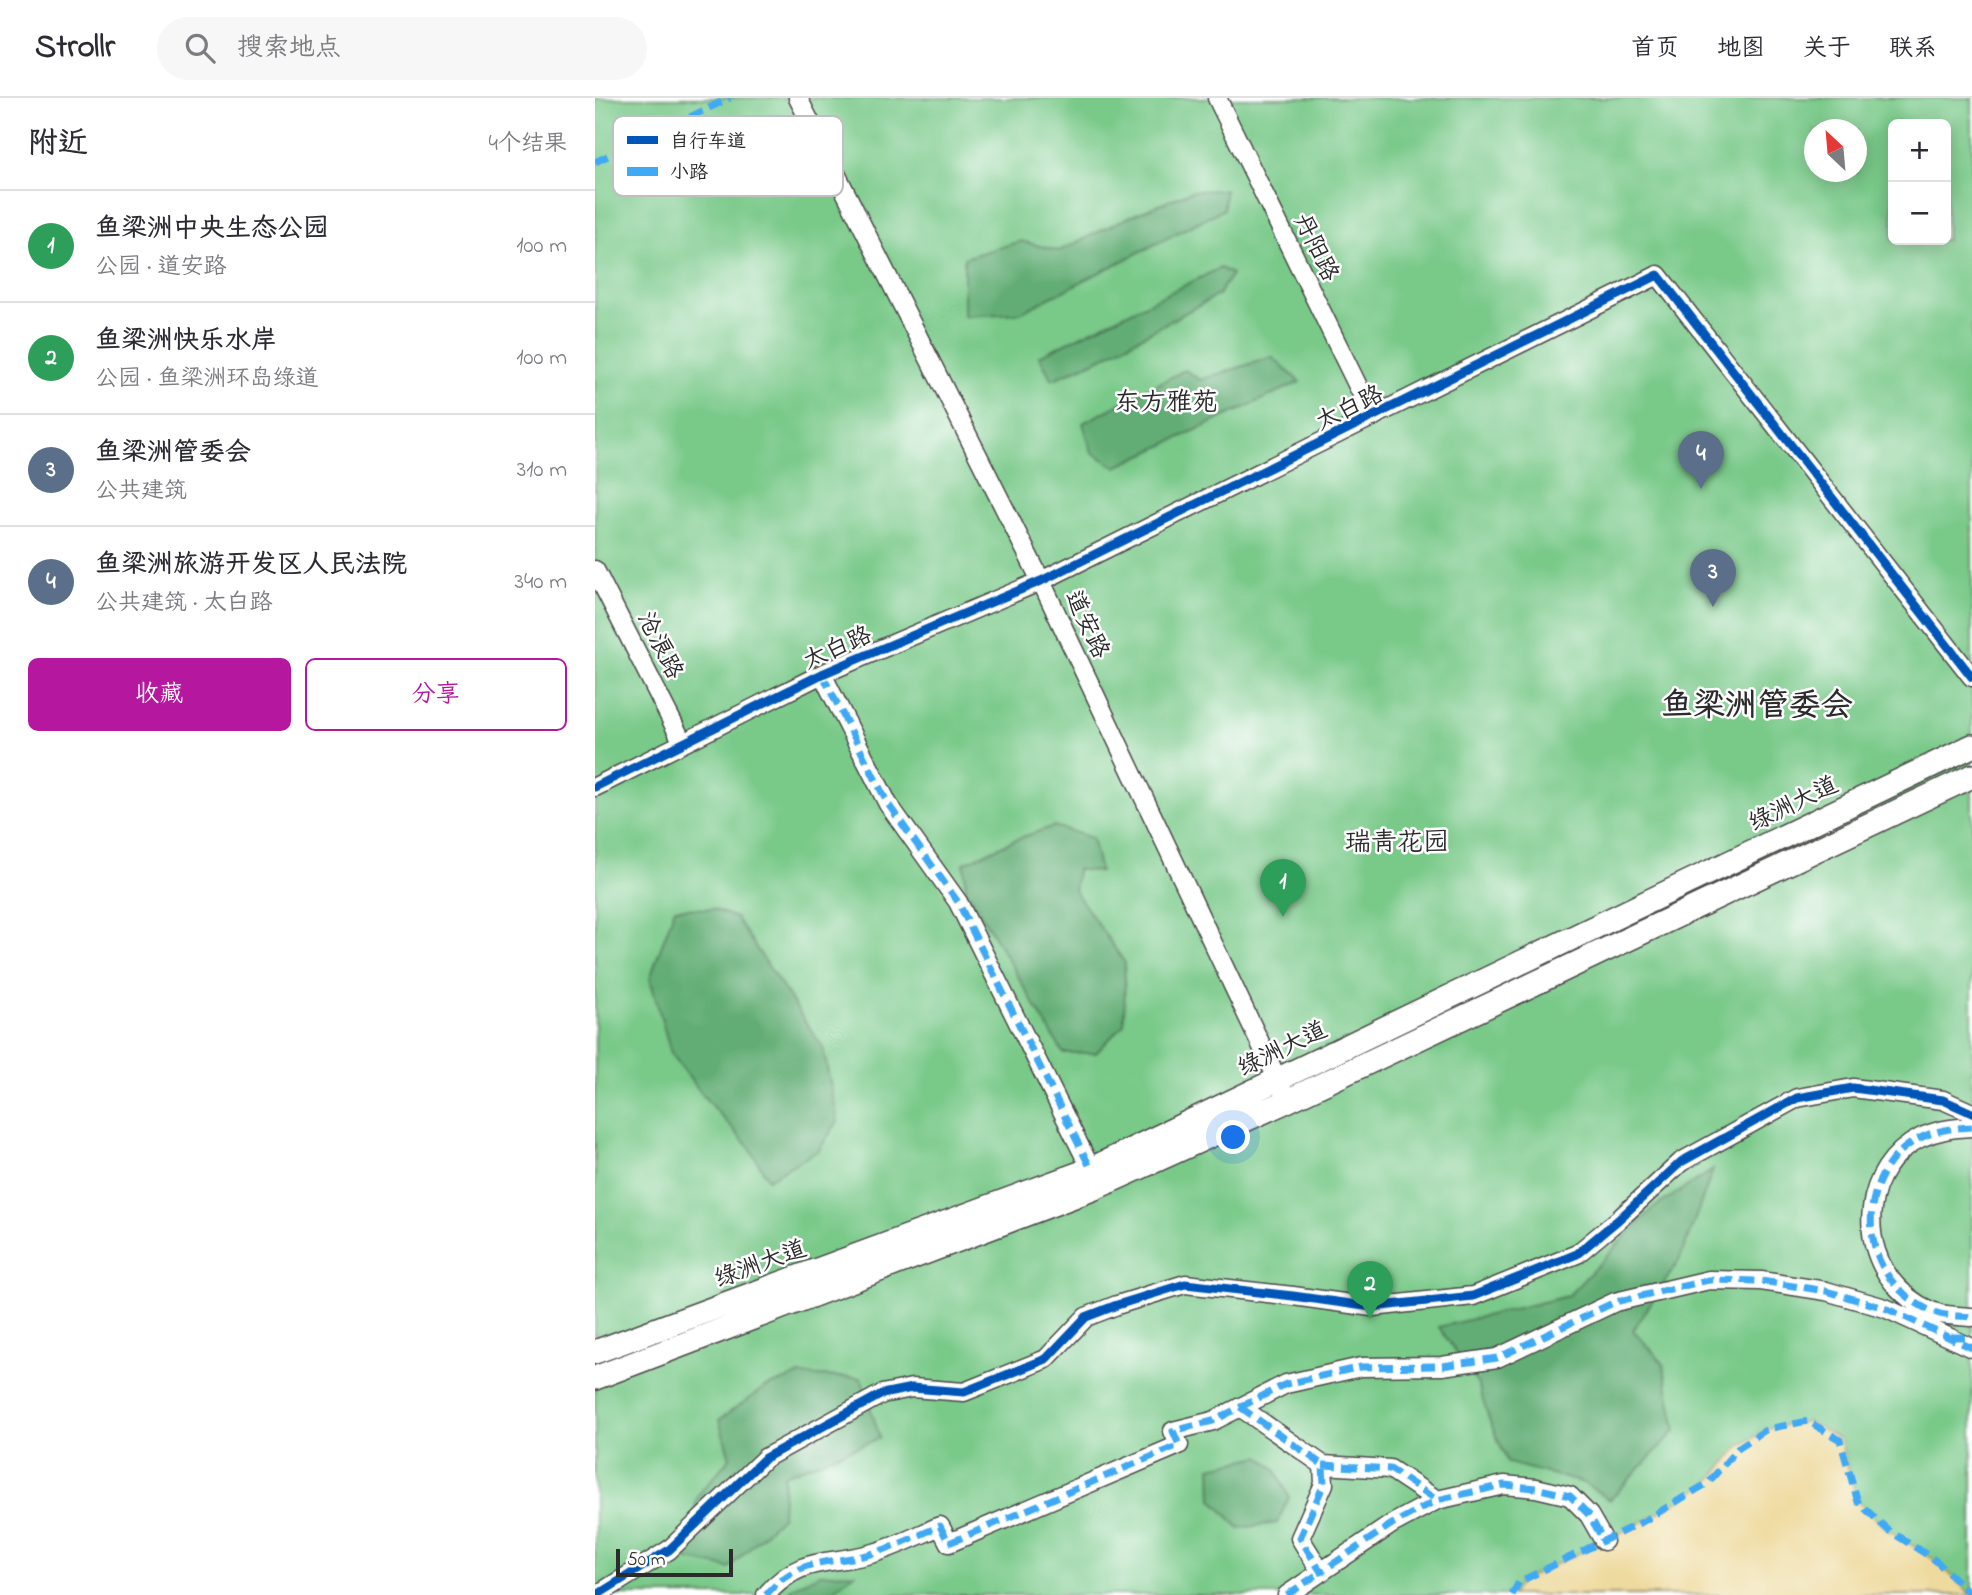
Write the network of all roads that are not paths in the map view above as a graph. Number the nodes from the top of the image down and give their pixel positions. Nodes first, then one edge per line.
1 (798, 98) edge
2 (1217, 98) edge
3 (807, 116) edge
4 (843, 187) edge
5 (1373, 417) junction
6 (595, 570) edge
7 (1041, 581) junction
8 (822, 674) junction
9 (1972, 677) edge
10 (683, 743) junction
11 (1972, 746) edge
12 (1972, 776) edge
13 (595, 787) edge
14 (1282, 1090) junction
15 (1972, 1113) edge
16 (1972, 1127) edge
17 (1091, 1169) junction
18 (1907, 1308) junction
19 (1972, 1317) edge
20 (1947, 1337) junction
21 (1972, 1337) edge
22 (1972, 1348) edge
23 (595, 1352) edge
24 (595, 1378) edge
25 (1240, 1407) junction
26 (1323, 1465) junction
27 (1437, 1500) junction
28 (1604, 1541) dead end
29 (1321, 1572) junction
30 (597, 1595) edge
31 (766, 1595) edge
32 (1287, 1595) edge

1 - 3 street, 道安路
2 - 5 street, 丹阳路
4 - 7 street, 道安路
5 - 7 street, 太白路
5 - 9 street, 太白路
6 - 10 street, 沧浪路
7 - 8 street, 太白路
7 - 14 street, 道安路
8 - 10 street, 太白路
8 - 17 street
10 - 13 street, 太白路
11 - 14 main road, 绿洲大道
12 - 14 main road, 绿洲大道
14 - 17 main road, 绿洲大道
14 - 24 main road, 绿洲大道
15 - 30 street
16 - 18 street
17 - 23 main road, 绿洲大道
18 - 19 street
18 - 20 street
18 - 25 street
20 - 21 street
20 - 22 street
25 - 26 street
25 - 31 street
26 - 27 street
26 - 29 street
27 - 28 street
27 - 29 street
29 - 32 street

